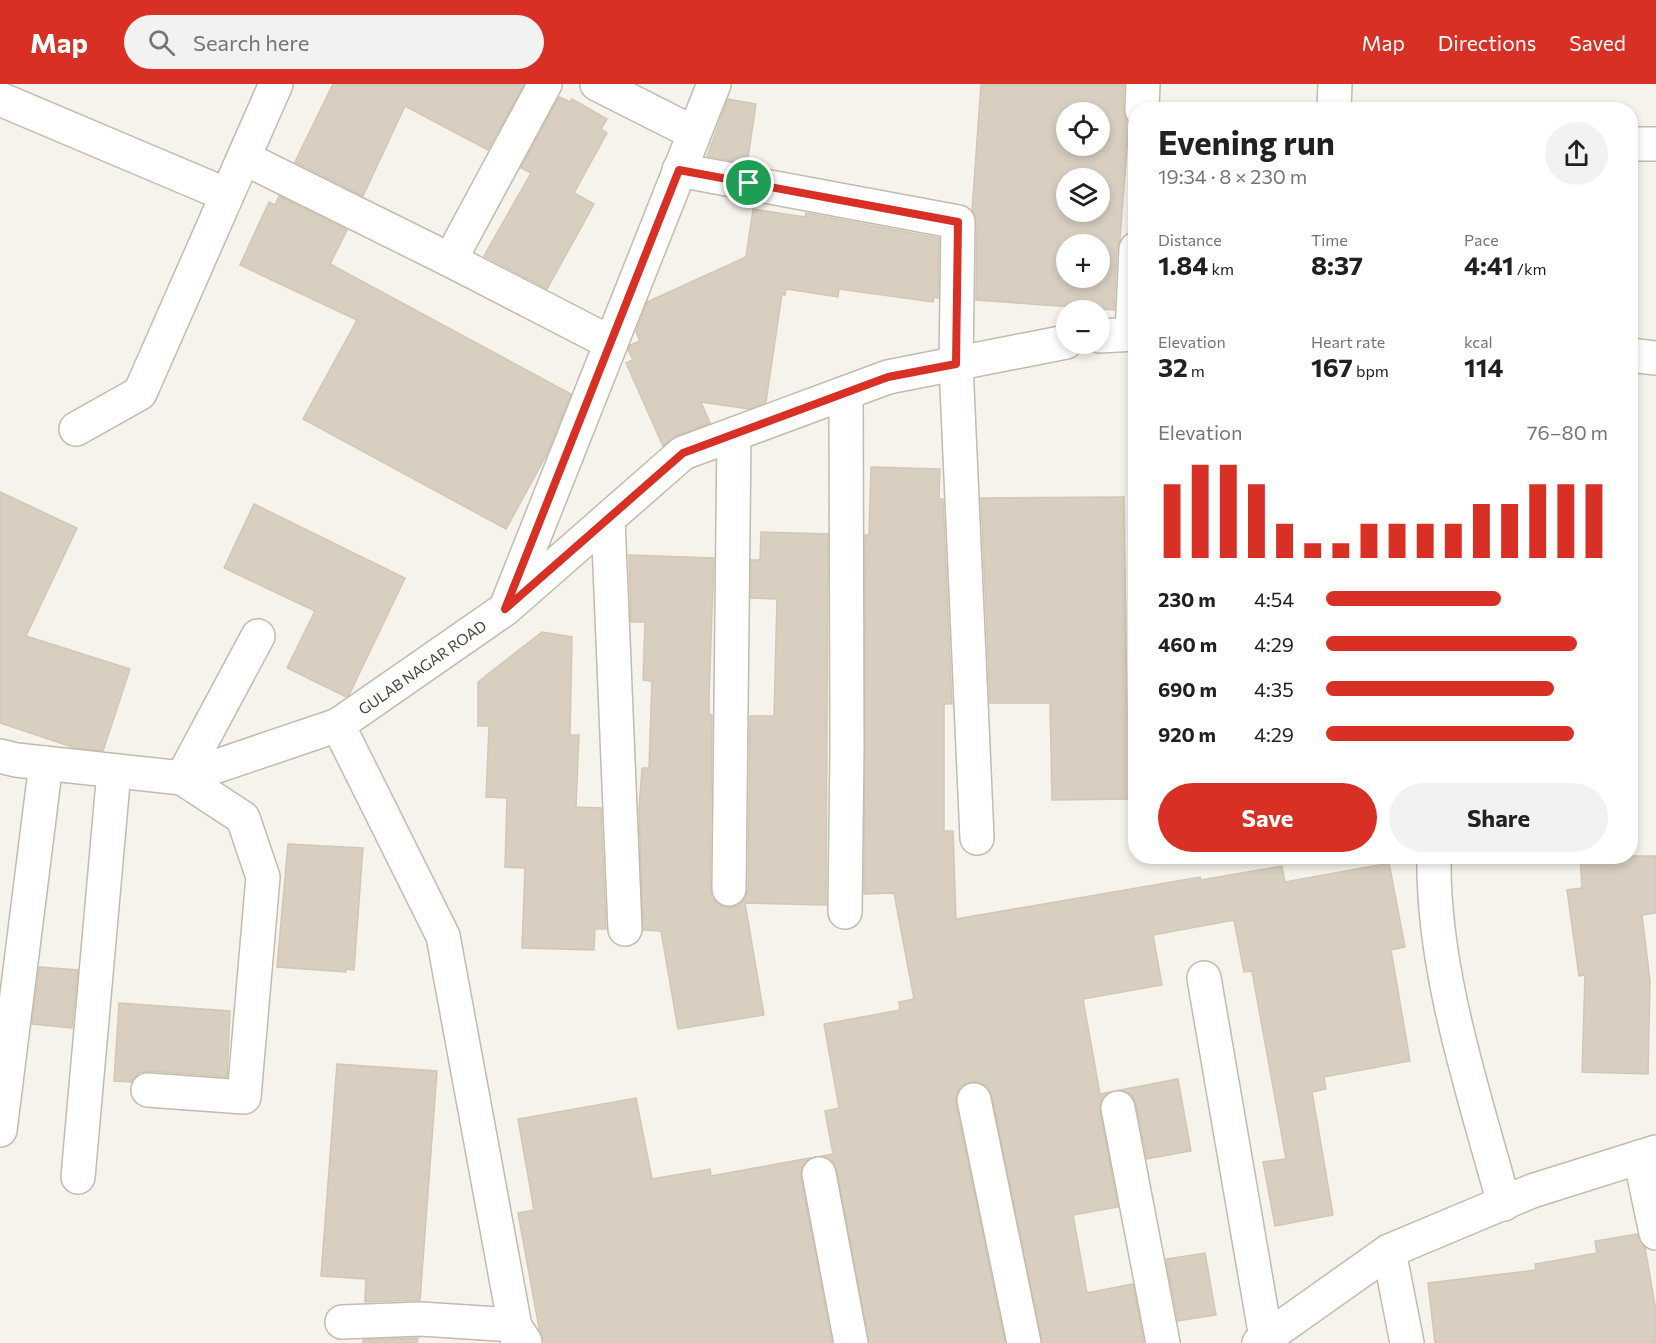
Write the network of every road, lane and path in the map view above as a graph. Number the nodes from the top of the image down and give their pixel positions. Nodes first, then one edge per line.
1 (276, 84) edge
2 (545, 84) edge
3 (597, 84) edge
4 (714, 84) edge
5 (1143, 84) edge
6 (1335, 84) edge
7 (0, 99) edge
8 (1142, 102) edge
9 (1334, 102) edge
10 (694, 133) junction
11 (1638, 144) edge
12 (1656, 144) edge
13 (244, 158) junction
14 (679, 170) junction
15 (227, 195) junction
16 (450, 260) junction
17 (1128, 334) edge
18 (1110, 335) edge
19 (611, 343) junction
20 (1056, 344) edge
21 (1638, 356) edge
22 (1656, 358) edge
23 (956, 364) junction
24 (846, 393) junction
25 (76, 429) dead end
26 (734, 434) junction
27 (608, 519) junction
28 (505, 609) junction
29 (258, 636) dead end
30 (338, 724) junction
31 (0, 756) edge
32 (46, 763) junction
33 (114, 771) junction
34 (182, 778) junction
35 (977, 838) dead end
36 (1435, 864) edge
37 (729, 889) dead end
38 (845, 912) dead end
39 (625, 928) dead end
40 (1204, 978) dead end
41 (148, 1090) dead end
42 (974, 1100) dead end
43 (1118, 1108) dead end
44 (0, 1130) edge
45 (1648, 1155) edge
46 (819, 1174) dead end
47 (78, 1177) dead end
48 (1504, 1204) junction
49 (1656, 1233) edge
50 (1389, 1251) junction
51 (342, 1322) dead end
52 (519, 1337) edge
53 (1262, 1340) edge
54 (851, 1343) edge
55 (1024, 1343) edge
56 (1163, 1343) edge
57 (1407, 1343) edge

1 - 13 street
2 - 16 street
3 - 10 street
4 - 10 street
5 - 8 street
6 - 9 street
7 - 15 street
10 - 14 street
11 - 12 street
13 - 15 street
13 - 16 street
14 - 19 street
14 - 23 street
15 - 25 street
16 - 19 street
17 - 18 street
19 - 28 street
20 - 23 street, GULAB NAGAR ROAD
21 - 22 street
23 - 24 street, GULAB NAGAR ROAD
23 - 35 street
24 - 26 street, GULAB NAGAR ROAD
24 - 38 street
26 - 27 street, GULAB NAGAR ROAD
26 - 37 street
27 - 28 street, GULAB NAGAR ROAD
27 - 39 street
28 - 30 street, GULAB NAGAR ROAD
29 - 34 street
30 - 34 street, GULAB NAGAR ROAD
30 - 52 street
31 - 32 street, GULAB NAGAR ROAD
32 - 33 street, GULAB NAGAR ROAD
32 - 44 street
33 - 34 street, GULAB NAGAR ROAD
33 - 47 street
34 - 41 street
36 - 48 street
40 - 53 street
42 - 55 street
43 - 56 street
45 - 48 street
45 - 49 street
46 - 54 street
48 - 50 street
50 - 53 street
50 - 57 street
51 - 52 street

